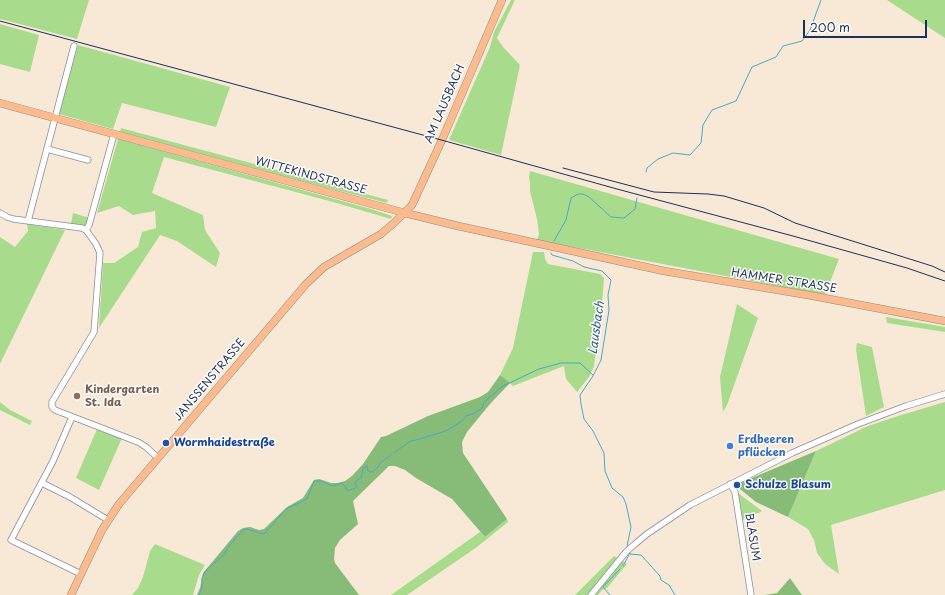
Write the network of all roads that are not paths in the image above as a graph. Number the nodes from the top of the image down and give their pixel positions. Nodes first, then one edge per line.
1 (502, 0) edge
2 (74, 46) dead end
3 (0, 103) edge
4 (55, 118) junction
5 (114, 134) junction
6 (47, 149) junction
7 (88, 160) dead end
8 (0, 213) edge
9 (405, 213) junction
10 (28, 220) junction
11 (86, 230) junction
12 (619, 262) joint
13 (945, 321) edge
14 (945, 394) edge
15 (72, 417) junction
16 (158, 458) junction
17 (42, 483) junction
18 (730, 484) junction
19 (108, 520) junction
20 (81, 574) junction
21 (71, 595) edge
22 (591, 595) edge
23 (751, 595) edge

1 - 9 main road, AM LAUSBACH
2 - 4 street
3 - 4 main road, WITTEKINDSTRASSE
4 - 5 main road, WITTEKINDSTRASSE
4 - 6 street
5 - 9 main road, WITTEKINDSTRASSE
5 - 11 street
6 - 7 street
6 - 10 street
8 - 10 street
9 - 12 main road, WITTEKINDSTRASSE
9 - 16 main road, JANSSENSTRASSE
10 - 11 street
11 - 15 street
12 - 13 main road, HAMMER STRASSE
14 - 18 street
15 - 16 street
15 - 17 street
16 - 19 main road, JANSSENSTRASSE
17 - 19 street
17 - 20 street
18 - 22 street
18 - 23 street, BLASUM
19 - 20 main road, JANSSENSTRASSE
20 - 21 main road, JANSSENSTRASSE

